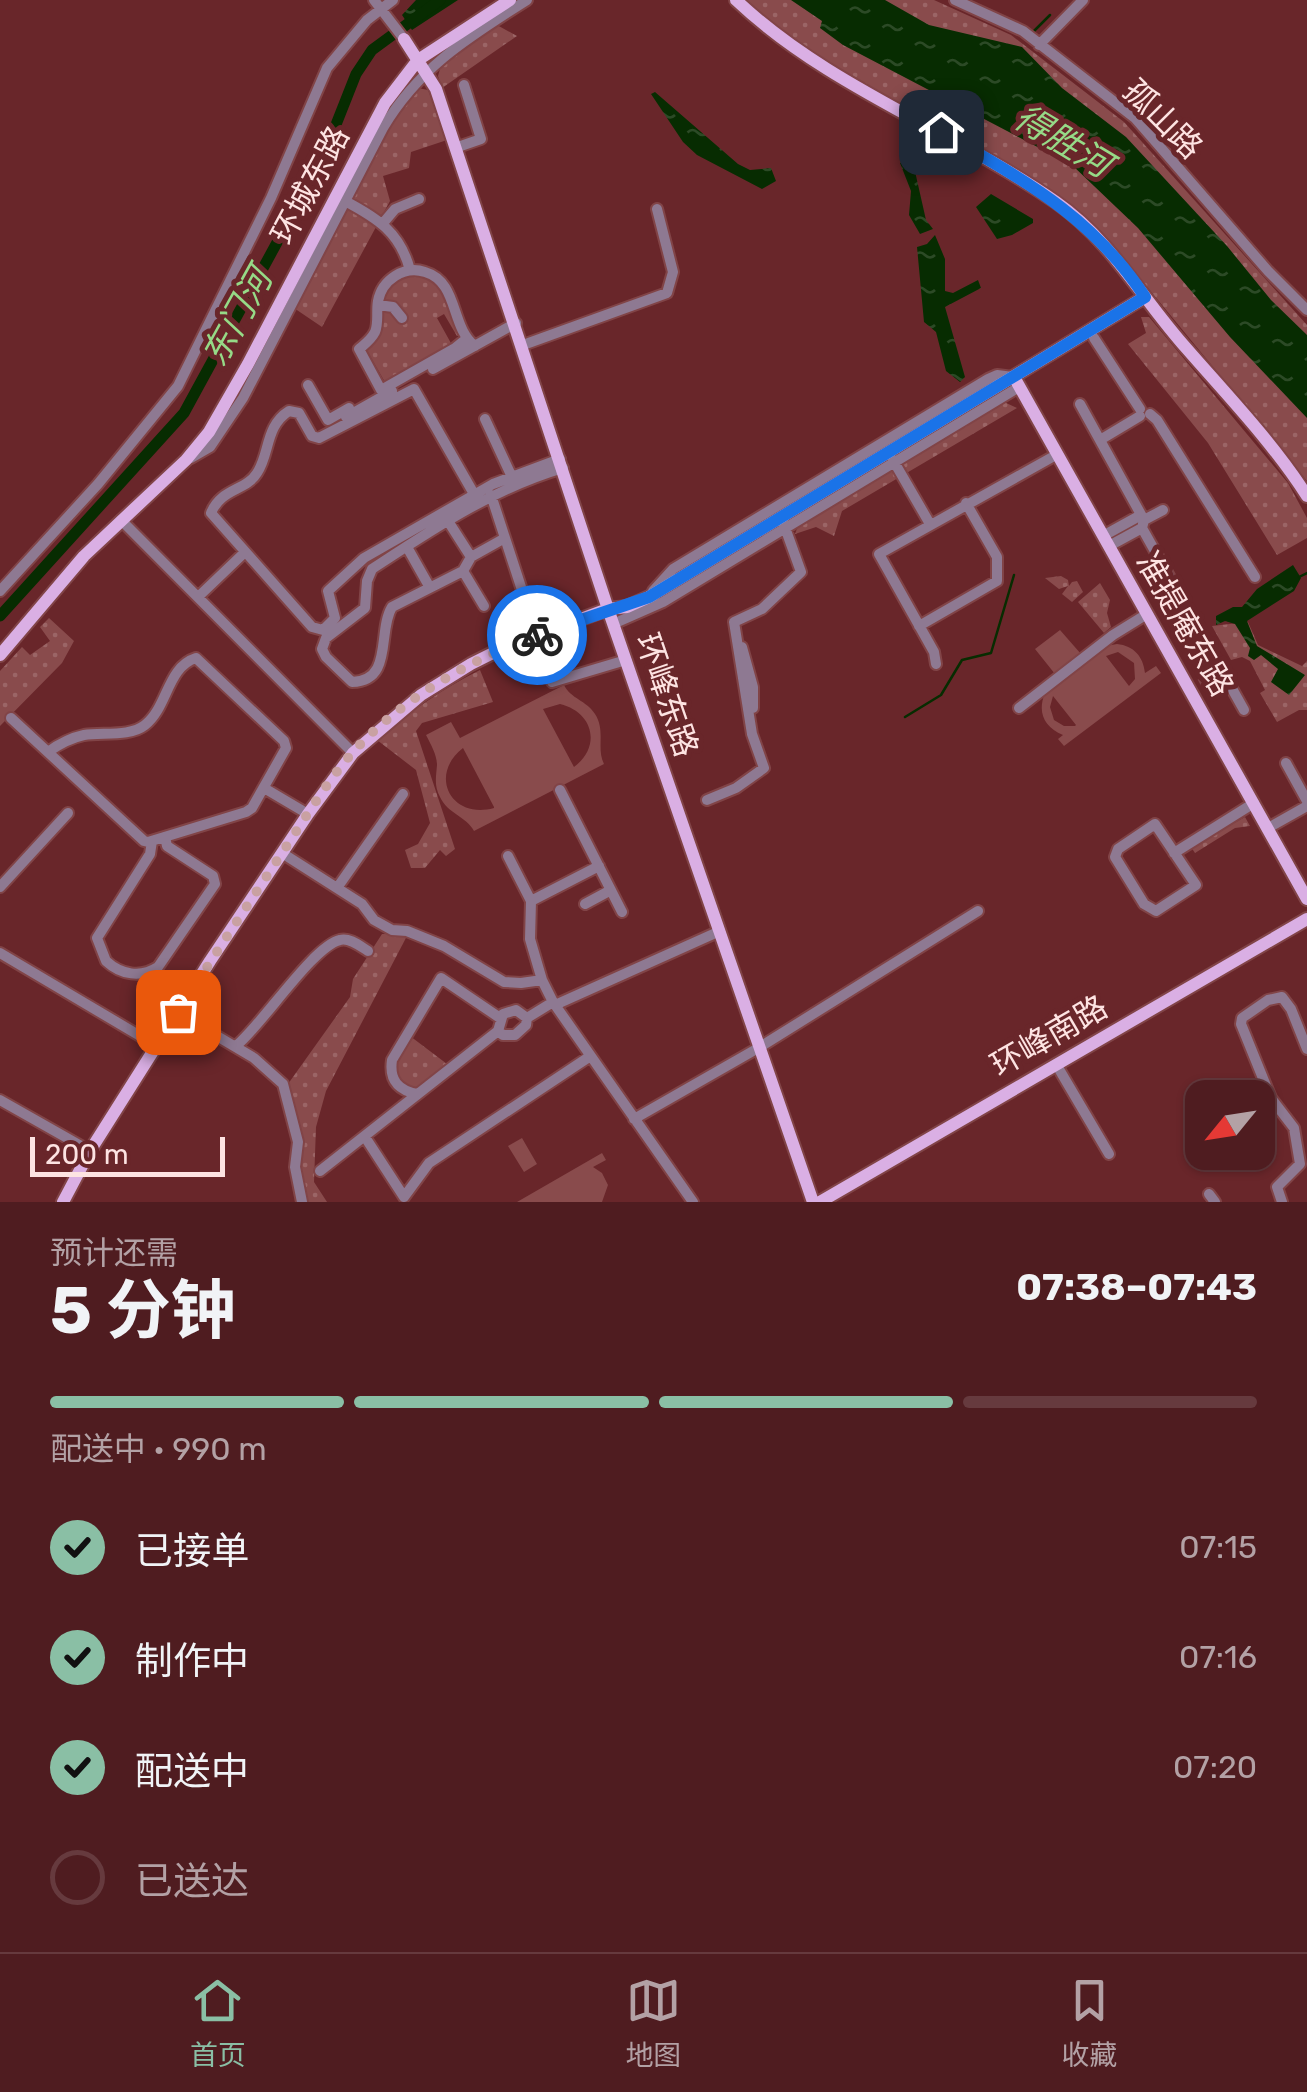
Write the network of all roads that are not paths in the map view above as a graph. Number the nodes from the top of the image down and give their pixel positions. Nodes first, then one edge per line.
1 (393, 0) edge
2 (510, 0) edge
3 (526, 0) edge
4 (736, 0) edge
5 (955, 0) edge
6 (1084, 0) edge
7 (381, 8) edge
8 (404, 40) joint
9 (1040, 44) junction
10 (422, 66) junction
11 (464, 85) dead end
12 (455, 148) junction
13 (418, 198) dead end
14 (345, 201) junction
15 (657, 209) dead end
16 (384, 222) junction
17 (410, 270) junction
18 (1145, 297) junction
19 (378, 305) junction
20 (1307, 310) edge
21 (402, 318) dead end
22 (516, 323) junction
23 (1094, 338) dead end
24 (470, 342) junction
25 (523, 345) junction
26 (1016, 382) junction
27 (308, 386) dead end
28 (381, 390) junction
29 (1080, 404) dead end
30 (962, 408) dead end
31 (1143, 413) junction
32 (485, 419) dead end
33 (320, 431) dead end
34 (1100, 440) junction
35 (1056, 454) junction
36 (892, 457) junction
37 (186, 460) junction
38 (562, 463) junction
39 (511, 476) junction
40 (474, 494) junction
41 (492, 495) junction
42 (1307, 496) edge
43 (966, 503) junction
44 (1163, 510) dead end
45 (781, 517) junction
46 (121, 520) junction
47 (448, 520) junction
48 (1142, 521) junction
49 (930, 524) junction
50 (505, 538) junction
51 (1106, 541) junction
52 (406, 547) junction
53 (244, 553) junction
54 (471, 557) junction
55 (463, 571) junction
56 (1255, 577) dead end
57 (429, 586) junction
58 (522, 587) dead end
59 (0, 590) edge
60 (198, 597) junction
61 (484, 606) dead end
62 (608, 608) junction
63 (1147, 614) junction
64 (613, 624) junction
65 (919, 626) junction
66 (0, 654) edge
67 (626, 660) junction
68 (936, 664) dead end
69 (1222, 672) junction
70 (552, 682) dead end
71 (1200, 684) junction
72 (1020, 708) dead end
73 (1244, 710) dead end
74 (11, 718) dead end
75 (48, 752) junction
76 (353, 752) junction
77 (1286, 764) dead end
78 (264, 788) junction
79 (560, 790) dead end
80 (403, 794) dead end
81 (707, 800) dead end
82 (1254, 803) junction
83 (1307, 803) edge
84 (68, 813) dead end
85 (308, 814) junction
86 (1268, 828) junction
87 (165, 837) junction
88 (152, 841) junction
89 (282, 853) junction
90 (1174, 853) junction
91 (508, 856) dead end
92 (599, 866) junction
93 (0, 887) edge
94 (337, 888) junction
95 (611, 890) junction
96 (1307, 899) edge
97 (531, 900) junction
98 (585, 904) dead end
99 (978, 911) dead end
100 (622, 912) dead end
101 (1307, 919) edge
102 (720, 931) junction
103 (368, 951) dead end
104 (0, 953) edge
105 (542, 980) junction
106 (554, 1004) junction
107 (178, 1012) junction
108 (500, 1018) junction
109 (527, 1018) junction
110 (498, 1031) junction
111 (156, 1046) junction
112 (236, 1046) junction
113 (760, 1047) junction
114 (1307, 1049) edge
115 (589, 1057) junction
116 (1056, 1064) junction
117 (417, 1094) junction
118 (0, 1100) edge
119 (634, 1120) junction
120 (366, 1138) junction
121 (90, 1151) junction
122 (1109, 1154) dead end
123 (320, 1171) dead end
124 (62, 1202) edge
125 (302, 1202) edge
126 (693, 1202) edge
127 (816, 1202) edge
128 (1282, 1202) edge

1 - 7 street
2 - 10 main road, 环城东路
3 - 10 street
4 - 18 main road
5 - 9 street, 孤山路
6 - 9 street
7 - 8 street
7 - 59 street
8 - 10 main road, 环峰东路
9 - 20 street, 孤山路
10 - 12 main road, 环峰东路
10 - 14 street
10 - 37 main road, 环城东路
11 - 12 street
12 - 22 main road, 环峰东路
13 - 16 street
14 - 16 street
14 - 37 street
15 - 25 street
16 - 17 street
17 - 19 street
17 - 24 street
18 - 26 main road
18 - 42 main road
19 - 21 street
19 - 28 street
22 - 24 street
22 - 25 main road, 环峰东路
23 - 31 street
24 - 28 street
24 - 33 street
25 - 38 main road, 环峰东路
26 - 30 main road
26 - 35 main road, 准提庵东路
26 - 36 main road
26 - 45 street
27 - 28 street
29 - 34 street
31 - 34 street
31 - 56 street
32 - 39 street
34 - 48 street
35 - 43 street
35 - 51 main road, 准提庵东路
36 - 45 main road
36 - 49 street
37 - 46 main road, 环城东路
38 - 39 street
38 - 41 street
38 - 62 main road, 环峰东路
39 - 40 street
40 - 53 street
40 - 53 street
41 - 47 street
41 - 50 street
43 - 49 street
43 - 65 street
44 - 48 street
45 - 62 main road
45 - 64 street
45 - 81 street
46 - 60 street
46 - 66 main road, 环城东路
47 - 52 street
47 - 54 street
48 - 51 street
48 - 69 street
49 - 65 street
50 - 54 street
50 - 58 street
51 - 63 main road, 准提庵东路
52 - 57 street
52 - 57 street
53 - 60 street
54 - 55 street
55 - 57 street
55 - 61 street
60 - 76 street
62 - 64 main road, 环峰东路
62 - 76 main road
63 - 71 main road, 准提庵东路
63 - 72 street
64 - 67 main road, 环峰东路
65 - 68 street
67 - 70 street
67 - 102 main road, 环峰东路
69 - 71 street
69 - 73 street
71 - 82 main road, 准提庵东路
74 - 75 street
75 - 78 street
75 - 88 street
76 - 85 main road
77 - 83 street
78 - 85 street
78 - 87 street
79 - 92 street
80 - 94 street
82 - 86 main road, 准提庵东路
82 - 90 street
83 - 86 street
84 - 93 street
85 - 89 main road
86 - 96 main road, 准提庵东路
87 - 88 street
87 - 88 street
89 - 94 street
89 - 107 main road
90 - 90 street
91 - 97 street
92 - 95 street
92 - 97 street
94 - 105 street
95 - 98 street
95 - 100 street
97 - 105 street
99 - 113 street
101 - 116 main road, 环峰南路
102 - 106 street
102 - 113 main road, 环峰东路
103 - 112 street
104 - 111 street
105 - 106 street
106 - 109 street
106 - 115 street
107 - 111 main road
107 - 112 street
108 - 109 street
108 - 110 street
108 - 117 street
109 - 110 street
110 - 117 street
111 - 121 main road
112 - 125 street
113 - 119 street
113 - 127 main road, 环峰东路
114 - 128 street
115 - 119 street
115 - 120 street
116 - 122 street
116 - 127 main road, 环峰南路
117 - 120 street
118 - 121 street
119 - 126 street
120 - 123 street
121 - 124 main road

